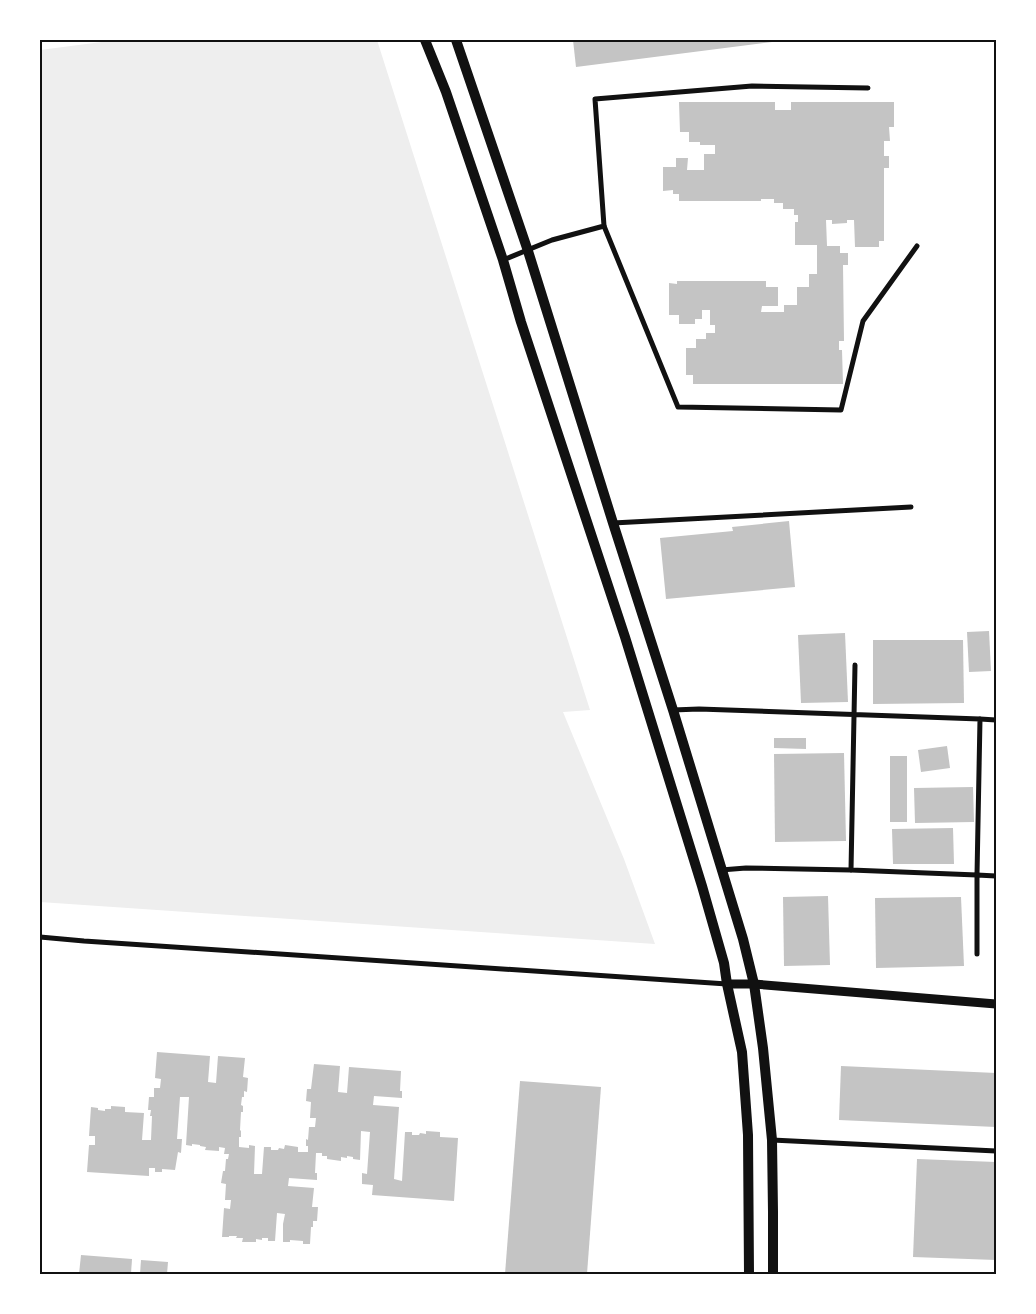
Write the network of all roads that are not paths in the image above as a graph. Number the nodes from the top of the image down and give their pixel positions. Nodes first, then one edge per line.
1 (425, 40) edge
2 (456, 40) edge
3 (868, 88) dead end
4 (604, 226) junction
5 (917, 246) dead end
6 (528, 251) junction
7 (503, 260) junction
8 (911, 508) dead end
9 (613, 523) junction
10 (855, 665) dead end
11 (673, 710) junction
12 (855, 715) junction
13 (980, 719) junction
14 (996, 720) edge
15 (721, 870) junction
16 (851, 870) junction
17 (977, 875) junction
18 (996, 876) edge
19 (40, 937) edge
20 (977, 954) dead end
21 (727, 984) junction
22 (754, 984) junction
23 (996, 1004) edge
24 (772, 1140) junction
25 (996, 1151) edge
26 (749, 1274) edge
27 (773, 1274) edge

1 - 7 main road
2 - 6 main road
3 - 4 street
4 - 5 street
4 - 6 street
6 - 7 street
6 - 9 main road
7 - 21 main road
8 - 9 street
9 - 11 main road
10 - 12 street
11 - 12 street
11 - 15 main road
12 - 13 street
12 - 16 street
13 - 14 street
13 - 17 street
15 - 16 street
15 - 22 main road
16 - 17 street
17 - 18 street
17 - 20 street
19 - 21 street
21 - 22 street
21 - 26 main road
22 - 23 street
22 - 24 main road
24 - 25 street
24 - 27 main road

